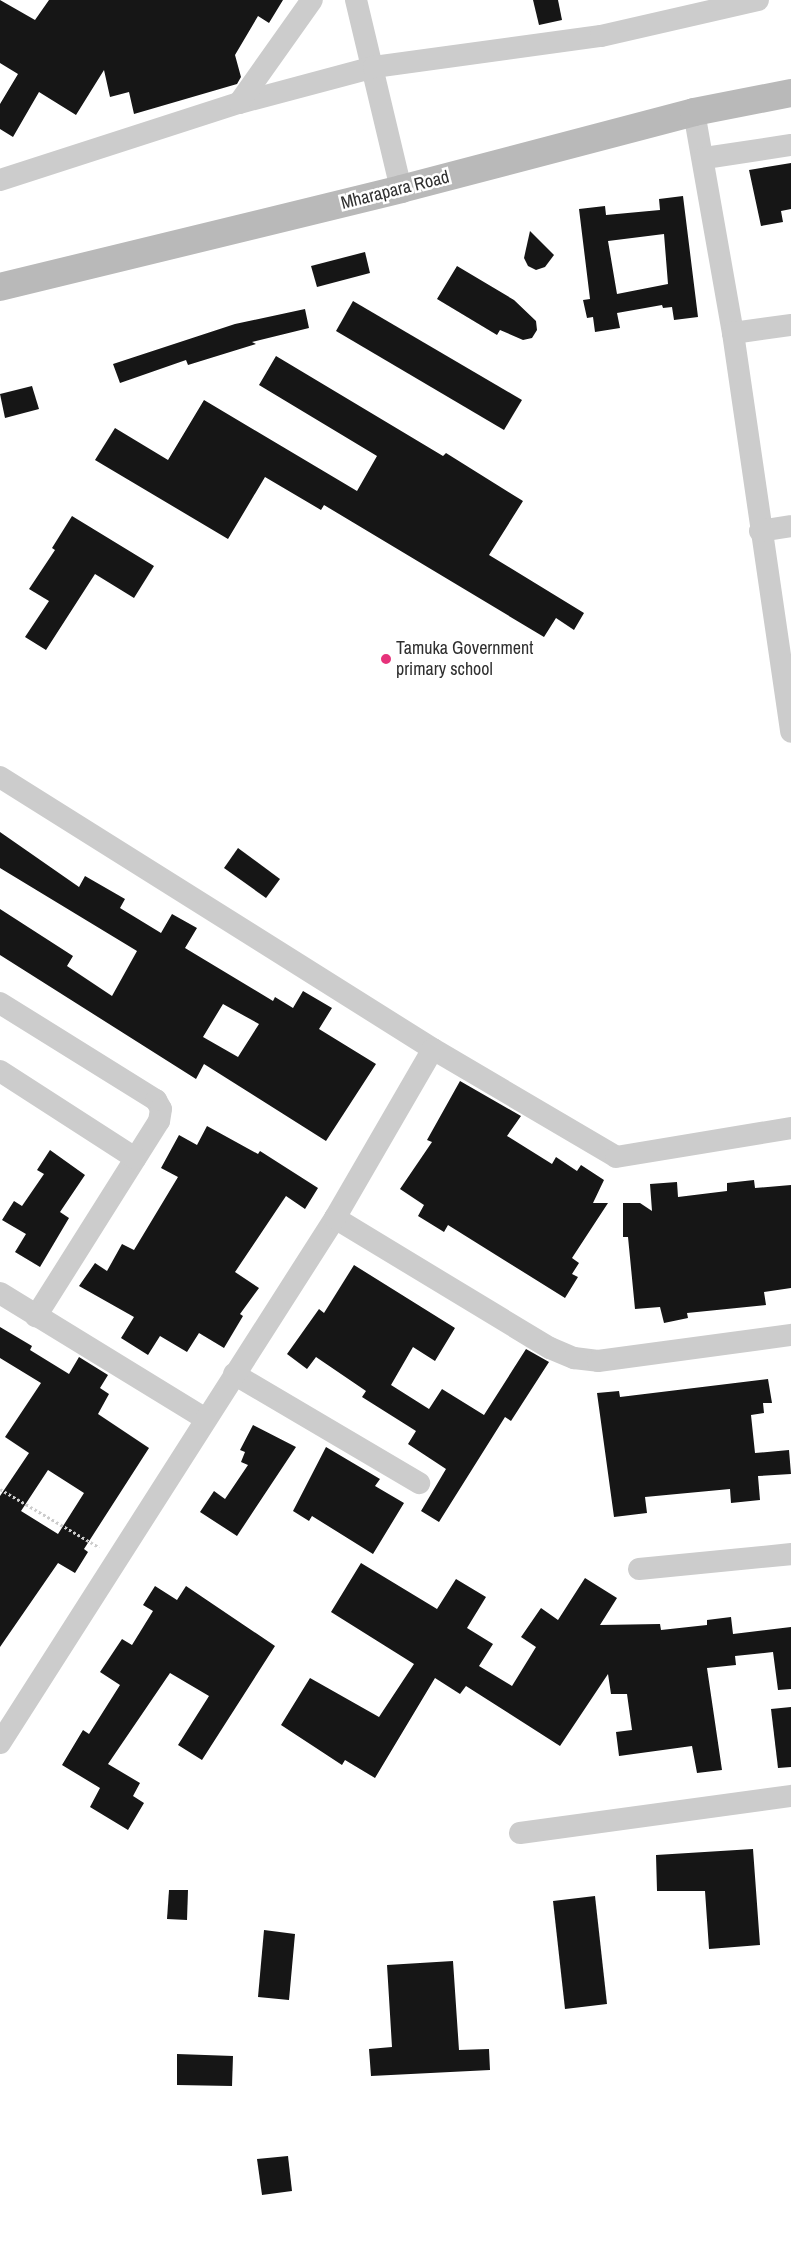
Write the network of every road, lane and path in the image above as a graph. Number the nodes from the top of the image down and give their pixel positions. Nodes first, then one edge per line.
1 (312, 0) edge
2 (356, 0) edge
3 (758, 0) edge
4 (374, 67) junction
5 (791, 93) edge
6 (239, 103) junction
7 (694, 112) junction
8 (791, 145) edge
9 (704, 158) junction
10 (0, 180) edge
11 (401, 189) junction
12 (0, 288) edge
13 (791, 325) edge
14 (733, 333) junction
15 (791, 526) edge
16 (760, 531) junction
17 (790, 719) edge
18 (0, 778) edge
19 (0, 1004) edge
20 (433, 1049) junction
21 (0, 1071) edge
22 (791, 1128) edge
23 (135, 1158) junction
24 (335, 1218) junction
25 (0, 1293) edge
26 (36, 1316) junction
27 (791, 1335) edge
28 (234, 1374) junction
29 (204, 1418) junction
30 (419, 1483) dead end
31 (0, 1489) edge
32 (791, 1554) edge
33 (118, 1558) junction
34 (639, 1569) dead end
35 (0, 1743) edge
36 (791, 1796) edge
37 (520, 1833) dead end

1 - 6 street
2 - 4 street
3 - 4 street
4 - 6 street
4 - 11 street
5 - 7 main road, Mharapara Road
6 - 10 street
7 - 9 street
7 - 11 main road, Mharapara Road
8 - 9 street
9 - 14 street
11 - 12 main road, Mharapara Road
13 - 14 street
14 - 16 street
15 - 16 street
16 - 17 street
18 - 20 street
19 - 23 street
20 - 22 street
20 - 24 street
21 - 23 street
23 - 26 street
24 - 27 street
24 - 28 street
25 - 26 street
26 - 29 street
28 - 29 street
28 - 30 street
29 - 33 street
31 - 33 path
32 - 34 street
33 - 35 street
36 - 37 street

